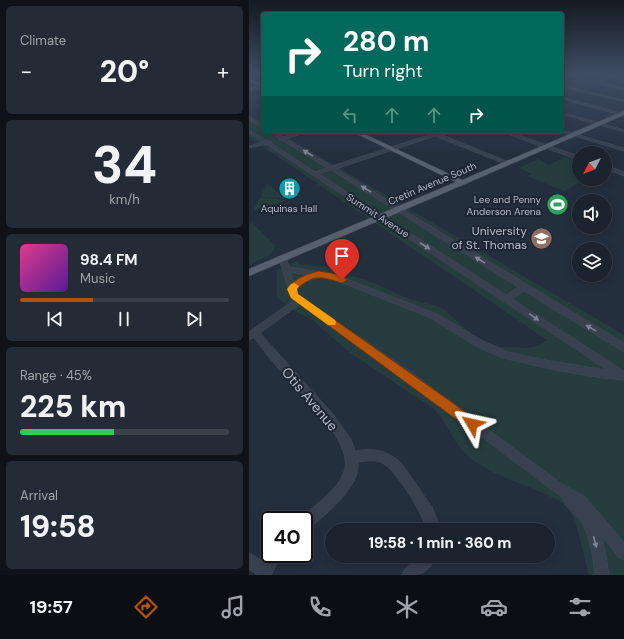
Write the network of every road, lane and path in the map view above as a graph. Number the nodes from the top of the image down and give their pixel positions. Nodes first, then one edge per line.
1 (573, 101) edge
2 (564, 114) edge
3 (623, 114) edge
4 (249, 118) edge
5 (257, 123) junction
6 (599, 124) junction
7 (249, 125) edge
8 (261, 126) edge
9 (249, 131) edge
10 (624, 131) edge
11 (564, 132) edge
12 (275, 134) edge
13 (297, 134) edge
14 (360, 134) edge
15 (436, 134) joint
16 (511, 134) edge
17 (574, 134) junction
18 (282, 138) junction
19 (267, 142) junction
20 (546, 146) junction
21 (249, 147) edge
22 (391, 149) junction
23 (624, 150) edge
24 (572, 155) edge
25 (507, 163) junction
26 (333, 168) junction
27 (612, 170) edge
28 (314, 174) junction
29 (624, 174) edge
30 (463, 183) junction
31 (399, 209) junction
32 (380, 217) junction
33 (283, 258) junction
34 (287, 269) junction
35 (249, 273) edge
36 (319, 274) junction
37 (524, 287) junction
38 (292, 289) junction
39 (507, 299) junction
40 (300, 300) junction
41 (252, 335) edge
42 (624, 348) edge
43 (624, 376) edge
44 (352, 457) junction
45 (558, 488) junction
46 (313, 515) edge
47 (432, 523) edge
48 (624, 553) edge
49 (249, 560) edge
50 (270, 563) edge
51 (424, 563) edge
52 (265, 573) edge
53 (409, 575) edge
54 (602, 575) edge

1 - 3 street
2 - 6 street
3 - 6 main road, Cretin Avenue South
4 - 5 street
5 - 7 street
5 - 8 street
6 - 10 street
6 - 17 main road, Cretin Avenue South
9 - 19 street, Summit Avenue
11 - 17 street
12 - 18 street, Summit Avenue
13 - 18 street
14 - 22 main road
15 - 22 street
15 - 25 street
16 - 20 street
17 - 20 main road, Cretin Avenue South
17 - 23 street
18 - 19 street
26 -> 18 street, Summit Avenue
19 - 21 street
19 - 28 street, Summit Avenue
20 - 24 street
20 - 25 main road, Cretin Avenue South
22 - 26 street
22 - 30 main road
25 - 30 main road, Cretin Avenue South
26 - 28 street
31 -> 26 street, Summit Avenue
27 - 29 street
28 - 32 street, Summit Avenue
30 - 31 main road, Cretin Avenue South
31 - 32 main road, Cretin Avenue South
37 -> 31 street, Summit Avenue
32 - 33 main road, Cretin Avenue South
32 -> 39 street, Summit Avenue
33 - 34 street
33 - 35 main road, Cretin Avenue South
34 - 36 street
34 - 38 street
36 - 38 street
36 - 43 street
37 - 39 street
42 -> 37 street, Summit Avenue
38 - 40 street
39 -> 43 street, Summit Avenue
40 - 41 street
40 - 45 street
41 - 44 street, Otis Avenue
44 - 46 street
44 - 47 street
45 - 48 street
45 -> 54 street
49 - 52 street
50 - 52 street
51 - 53 street

